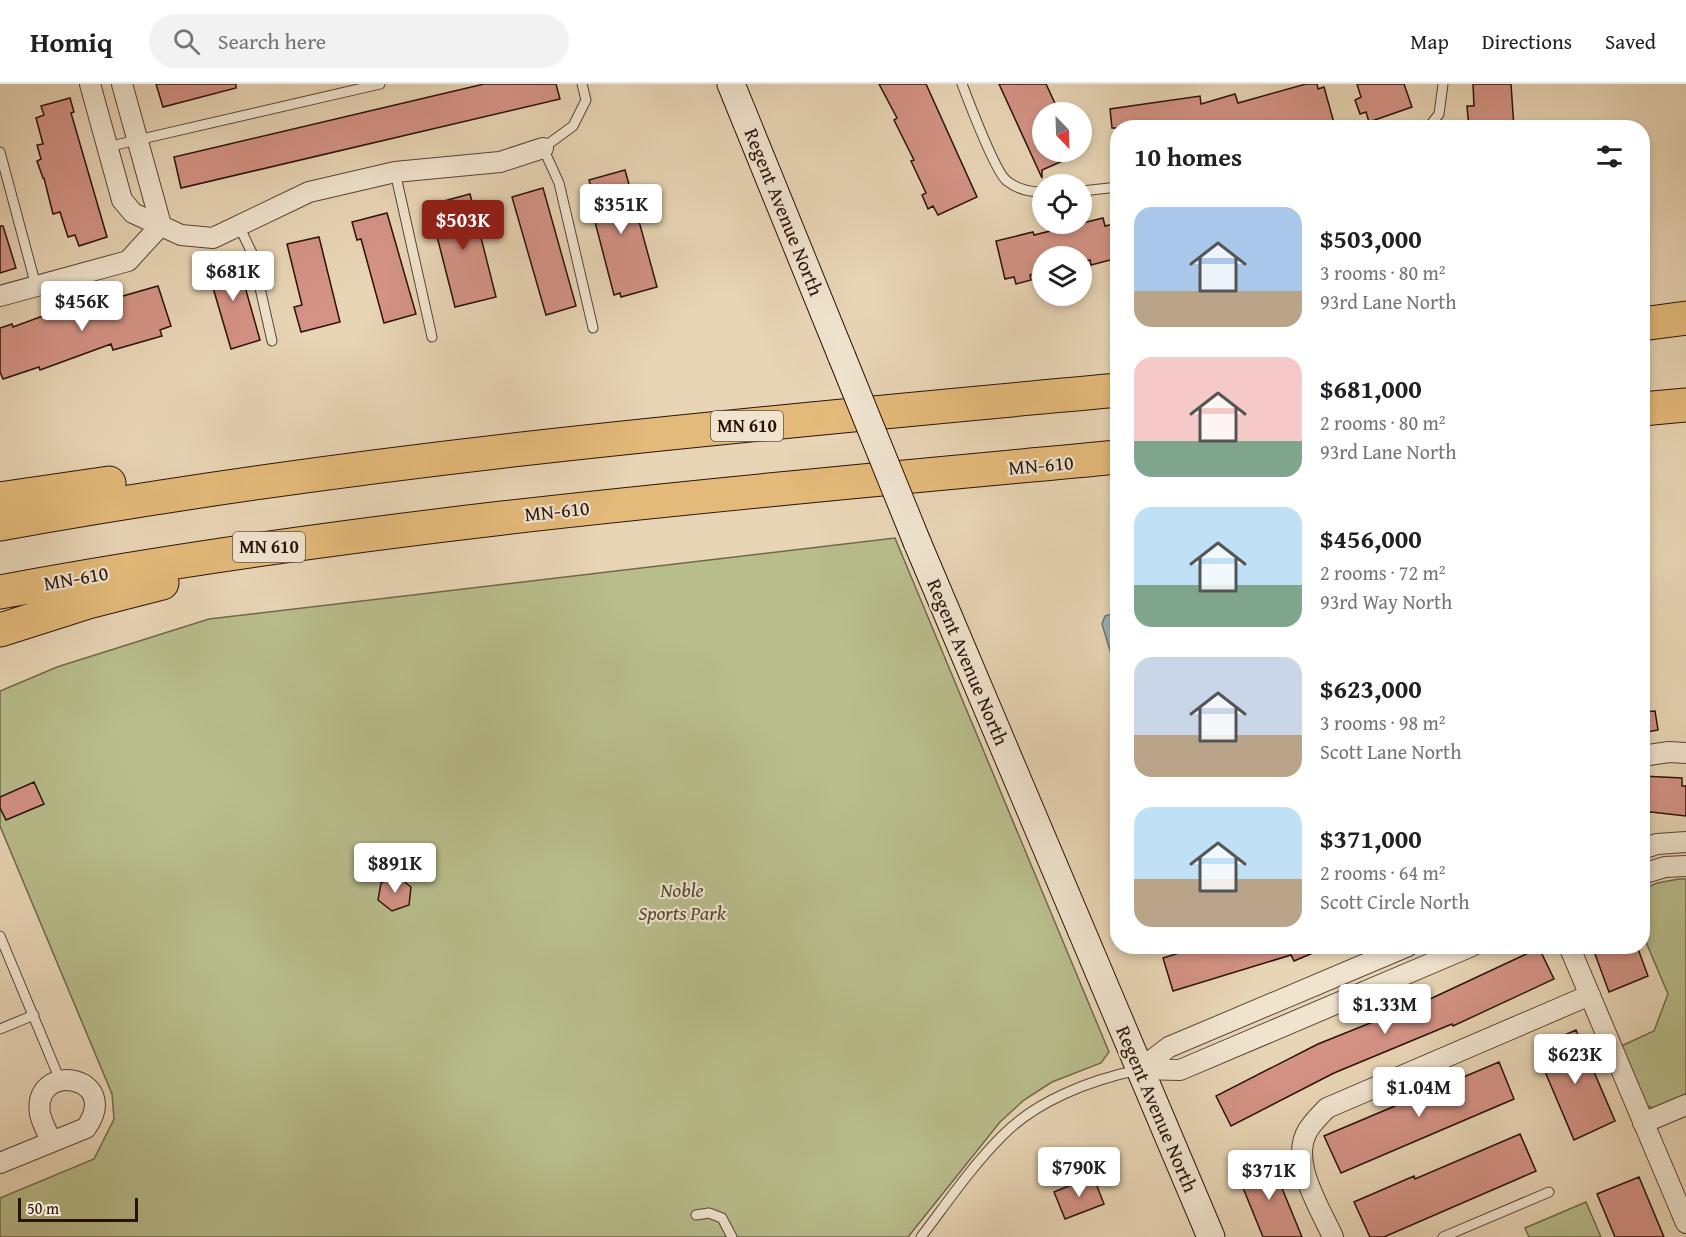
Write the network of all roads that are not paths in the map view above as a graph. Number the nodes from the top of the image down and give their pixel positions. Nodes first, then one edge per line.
1 (90, 84) edge
2 (122, 84) edge
3 (380, 84) edge
4 (582, 84) edge
5 (731, 84) edge
6 (962, 84) edge
7 (1443, 84) edge
8 (1434, 120) edge
9 (137, 140) junction
10 (106, 147) junction
11 (543, 148) junction
12 (0, 152) edge
13 (395, 172) junction
14 (1110, 188) edge
15 (10, 190) junction
16 (1092, 190) edge
17 (1032, 192) edge
18 (0, 193) edge
19 (161, 225) junction
20 (239, 226) junction
21 (36, 286) junction
22 (0, 296) edge
23 (1686, 318) edge
24 (1650, 323) edge
25 (593, 328) dead end
26 (432, 337) dead end
27 (1686, 338) edge
28 (272, 341) dead end
29 (1650, 341) edge
30 (1110, 391) edge
31 (1686, 405) edge
32 (1650, 408) edge
33 (1650, 416) edge
34 (1686, 416) edge
35 (1110, 459) edge
36 (377, 465) junction
37 (0, 499) edge
38 (540, 512) junction
39 (0, 524) edge
40 (0, 592) edge
41 (0, 630) edge
42 (1686, 753) edge
43 (1650, 755) edge
44 (1686, 842) edge
45 (1650, 846) edge
46 (1686, 866) edge
47 (1650, 872) edge
48 (0, 936) edge
49 (1389, 954) edge
50 (1453, 954) edge
51 (1572, 954) edge
52 (1590, 995) junction
53 (34, 1015) junction
54 (0, 1029) edge
55 (1140, 1069) junction
56 (60, 1080) junction
57 (1686, 1105) edge
58 (1643, 1123) junction
59 (51, 1140) junction
60 (0, 1163) edge
61 (1549, 1192) dead end
62 (696, 1215) dead end
63 (1686, 1222) edge
64 (732, 1237) edge
65 (921, 1237) edge
66 (1211, 1237) edge
67 (1333, 1237) edge
68 (1443, 1237) edge

1 - 10 street
2 - 9 street
3 - 9 lane
4 - 11 lane
5 - 55 street, Regent Avenue North, bridge
6 - 17 lane
7 - 8 lane
9 - 10 lane
9 - 19 street
10 - 19 street
11 - 13 street
11 - 25 lane
12 - 15 lane
13 - 20 street
13 - 26 lane
14 - 16 lane
15 - 18 lane
15 - 21 lane
19 - 20 street
19 - 21 street
20 - 28 lane
21 - 22 street
23 - 24 highway
27 - 29 highway
30 - 36 highway, MN 610
31 - 32 highway
33 - 34 highway
35 - 38 highway, MN-610 / MN 610
36 - 37 highway
36 - 39 highway, MN 610
38 - 40 highway, MN-610 / MN 610
38 - 41 highway
42 - 43 street
44 - 45 street
46 - 47 street
48 - 53 lane
49 - 55 street
50 - 55 street
51 - 52 street
52 - 58 street
52 - 67 street
53 - 54 lane
53 - 56 lane
55 - 65 lane
55 - 66 street, Regent Avenue North
56 - 59 street
56 - 59 street
57 - 58 street
58 - 63 street
59 - 60 street
61 - 68 lane
62 - 64 lane

